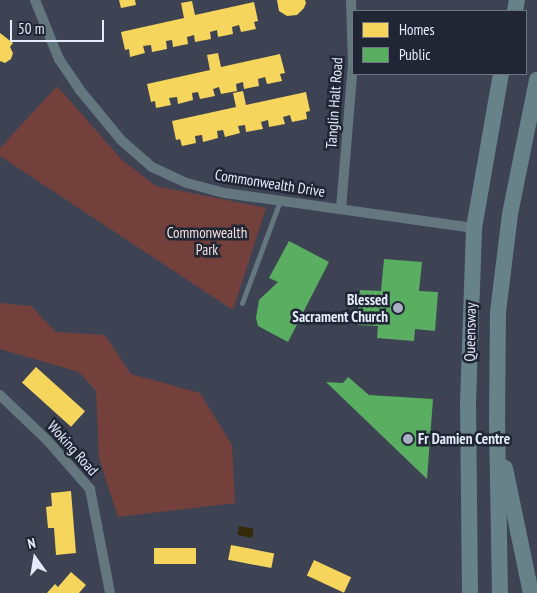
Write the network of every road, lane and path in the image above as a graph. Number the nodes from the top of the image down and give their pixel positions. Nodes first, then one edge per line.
1 (35, 0) edge
2 (351, 0) edge
3 (352, 32) edge
4 (352, 75) edge
5 (501, 75) edge
6 (537, 80) edge
7 (280, 201) junction
8 (341, 209) junction
9 (474, 228) junction
10 (242, 303) dead end
11 (0, 395) edge
12 (497, 424) junction
13 (110, 593) edge
14 (470, 593) edge
15 (500, 593) edge
16 (531, 593) edge

1 - 7 street, Commonwealth Drive
2 - 3 street, Tanglin Halt Road
4 - 8 street, Tanglin Halt Road
5 - 9 highway, Queensway
6 - 12 highway, Queensway
7 - 8 street, Commonwealth Drive
7 - 10 lane
8 - 9 street, Commonwealth Drive
9 - 14 highway, Queensway
11 - 13 street, Woking Road
12 - 15 highway, Queensway
12 - 16 highway

